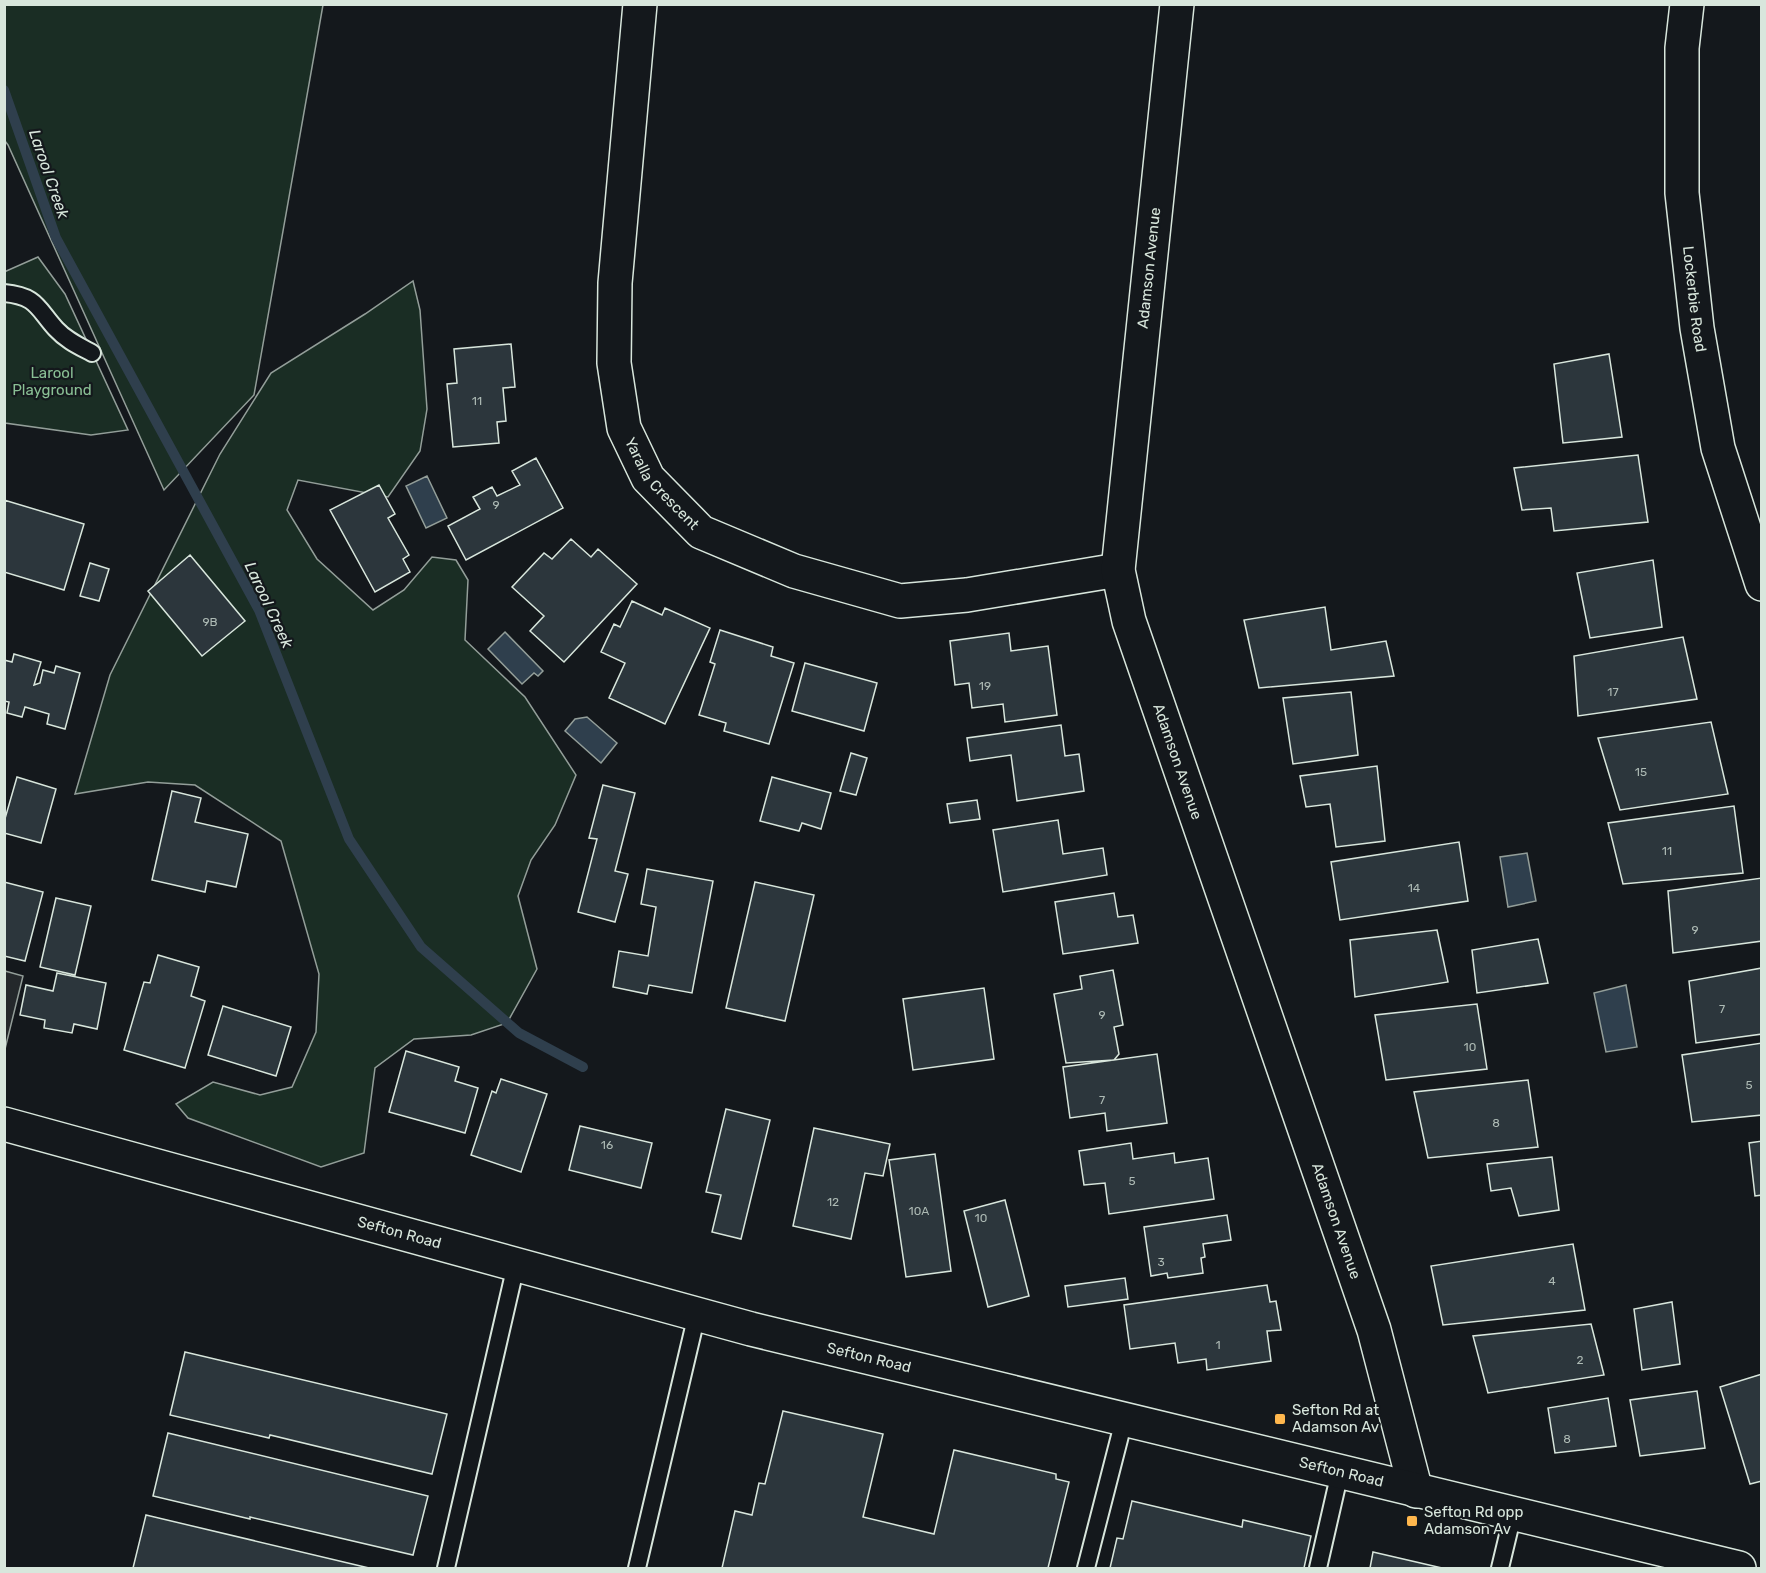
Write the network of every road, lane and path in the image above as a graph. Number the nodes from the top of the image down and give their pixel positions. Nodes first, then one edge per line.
1 (640, 4) edge
2 (1177, 4) edge
3 (1687, 4) edge
4 (4, 293) edge
5 (92, 353) dead end
6 (1118, 570) junction
7 (1761, 584) edge
8 (4, 1124) edge
9 (516, 1265) junction
10 (697, 1314) junction
11 (1124, 1420) junction
12 (1340, 1472) junction
13 (1416, 1491) junction
14 (1513, 1514) junction
15 (446, 1569) edge
16 (637, 1569) edge
17 (1086, 1569) edge
18 (1318, 1569) edge
19 (1500, 1569) edge
20 (1739, 1569) edge

1 - 6 street, Yaralla Crescent
2 - 6 street, Adamson Avenue
3 - 7 street, Lockerbie Road
4 - 5 lane
6 - 13 street, Adamson Avenue
8 - 9 street, Sefton Road
9 - 10 street, Sefton Road
9 - 15 lane
10 - 11 street, Sefton Road
10 - 16 lane
11 - 12 street, Sefton Road
11 - 17 lane
12 - 13 street, Sefton Road
12 - 18 lane
13 - 14 street, Sefton Road
14 - 19 lane
14 - 20 street, Sefton Road

